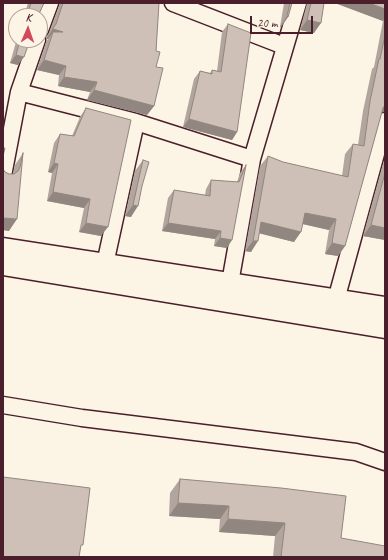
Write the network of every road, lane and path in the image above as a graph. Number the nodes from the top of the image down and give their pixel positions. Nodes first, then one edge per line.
1 (173, 3) edge
2 (298, 3) edge
3 (284, 46) junction
4 (34, 48) edge
5 (19, 92) junction
6 (385, 121) edge
7 (136, 122) junction
8 (252, 159) junction
9 (3, 176) edge
10 (3, 249) edge
11 (3, 264) edge
12 (105, 264) junction
13 (230, 283) junction
14 (336, 300) junction
15 (385, 308) edge
16 (385, 327) edge
17 (3, 406) edge
18 (385, 462) edge

1 - 3 street
2 - 3 street
3 - 8 street
4 - 5 street
5 - 7 street
5 - 9 street
6 - 14 street
7 - 8 street
7 - 12 street
8 - 13 street
10 - 12 main road
11 - 16 main road
12 - 13 main road
13 - 14 main road
14 - 15 main road
17 - 18 street

